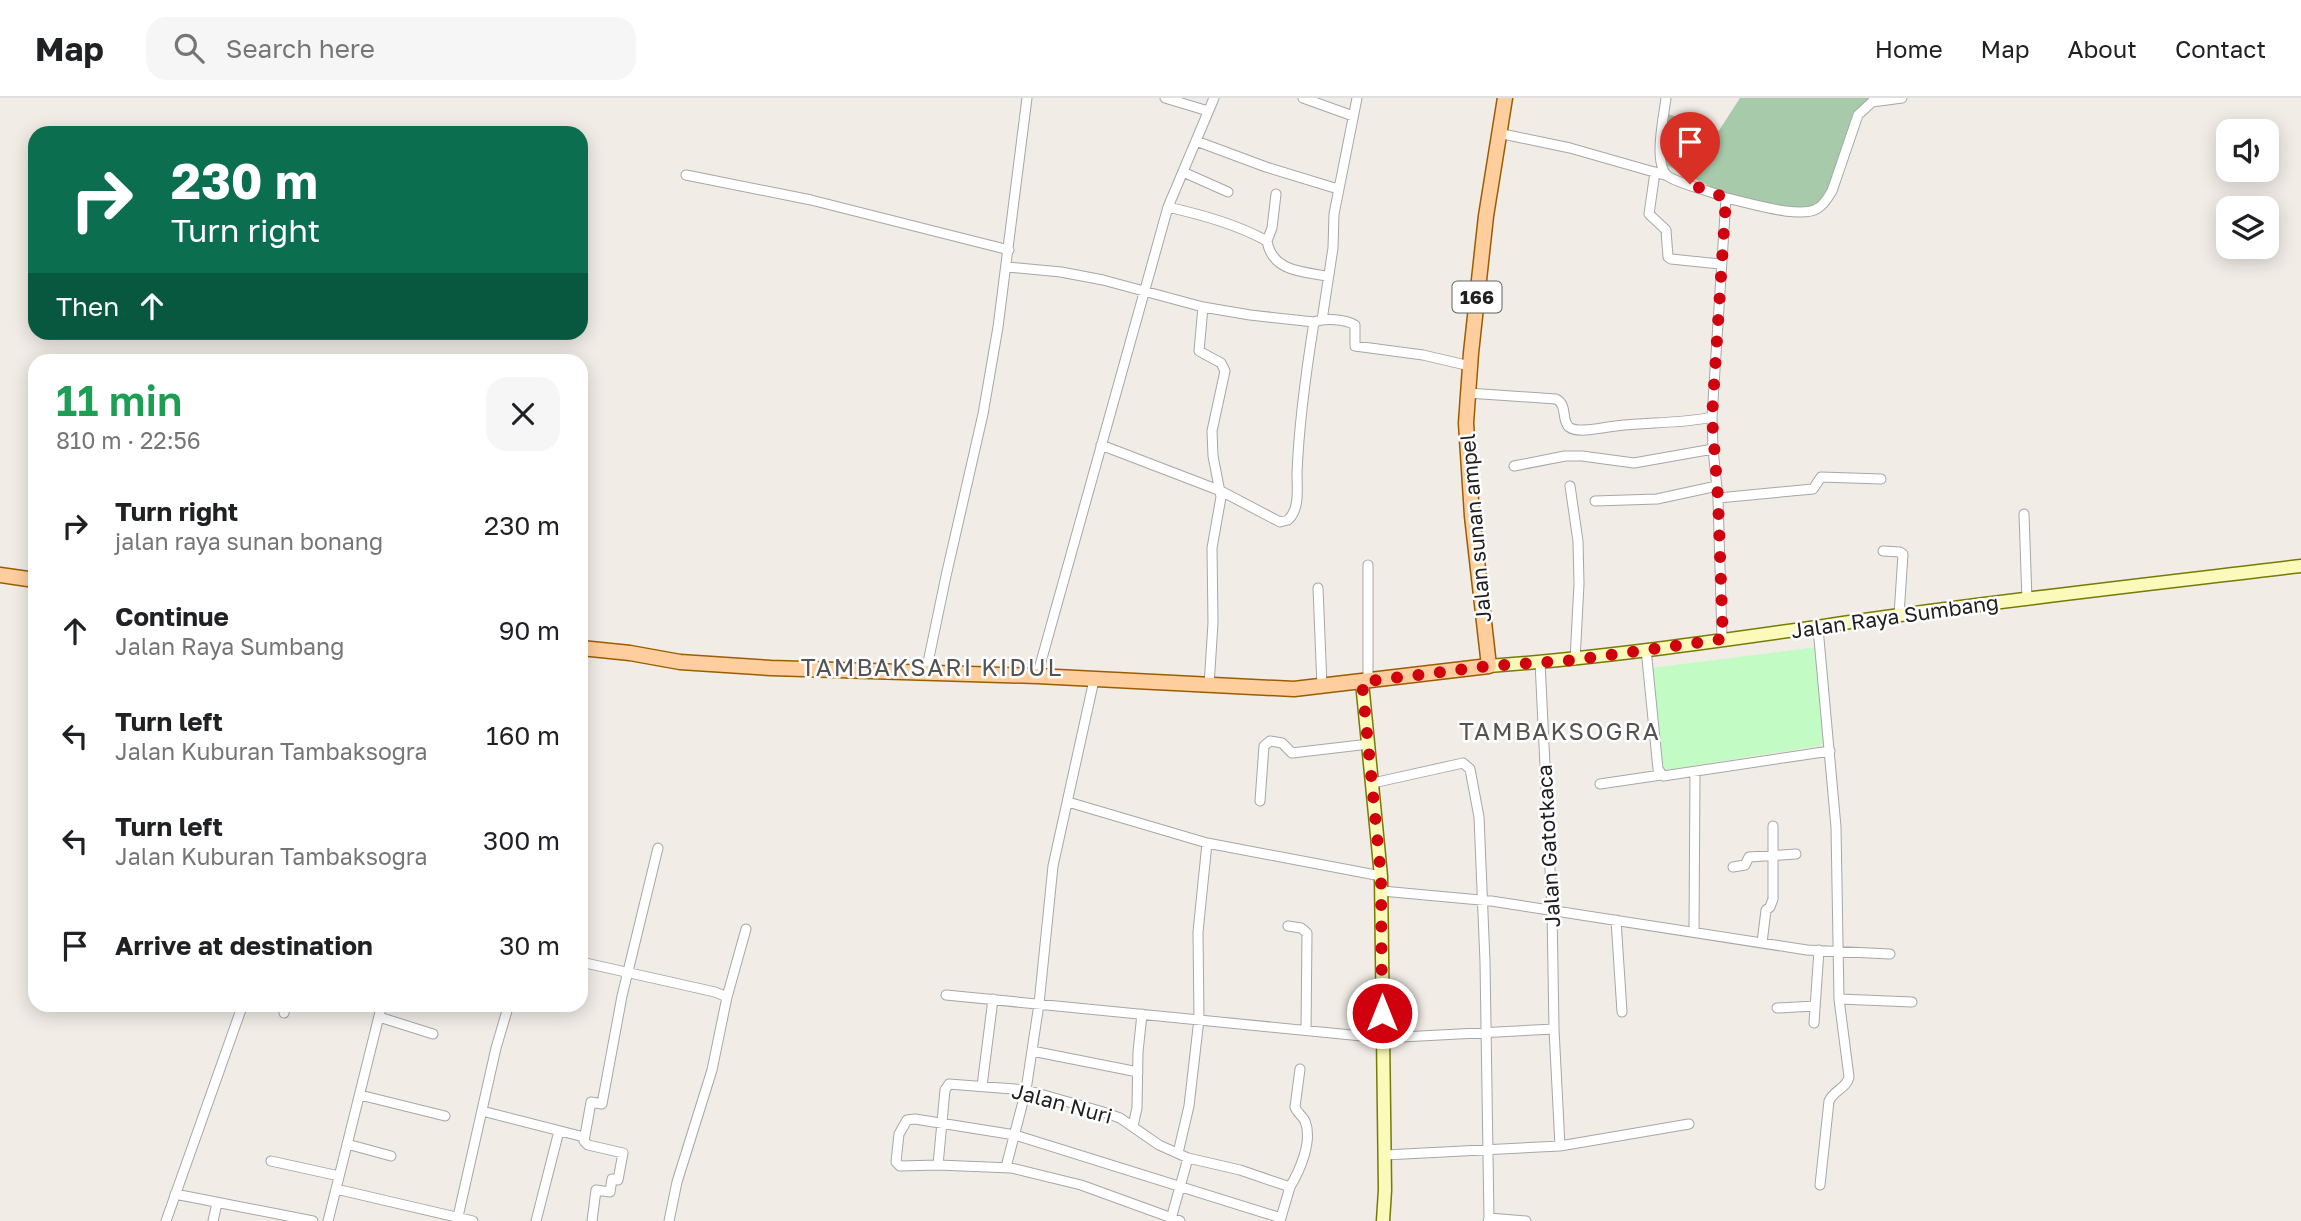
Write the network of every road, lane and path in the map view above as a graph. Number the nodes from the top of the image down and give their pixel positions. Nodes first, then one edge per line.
1 (1027, 98) edge
2 (1164, 98) edge
3 (1214, 98) edge
4 (1303, 98) edge
5 (1357, 98) edge
6 (1505, 98) edge
7 (1666, 98) edge
8 (1902, 98) edge
9 (1208, 111) junction
10 (1353, 116) junction
11 (1498, 133) junction
12 (1196, 141) junction
13 (1183, 172) junction
14 (1656, 172) junction
15 (686, 175) dead end
16 (1668, 176) junction
17 (1338, 189) junction
18 (1228, 192) dead end
19 (1276, 194) dead end
20 (1726, 198) junction
21 (1168, 207) junction
22 (1266, 241) junction
23 (1009, 250) junction
24 (1720, 264) junction
25 (1007, 267) junction
26 (1327, 276) junction
27 (1143, 290) junction
28 (1203, 307) junction
29 (1318, 321) junction
30 (1470, 366) junction
31 (1468, 393) junction
32 (1712, 417) junction
33 (1101, 445) junction
34 (1713, 449) junction
35 (1514, 466) dead end
36 (1881, 479) dead end
37 (1570, 486) dead end
38 (1717, 486) junction
39 (1221, 491) junction
40 (1718, 498) junction
41 (1595, 501) dead end
42 (2024, 514) dead end
43 (1883, 551) dead end
44 (1368, 565) dead end
45 (2301, 566) edge
46 (0, 576) edge
47 (28, 579) edge
48 (1318, 589) dead end
49 (2027, 600) junction
50 (1899, 615) junction
51 (1818, 628) junction
52 (1723, 639) junction
53 (1646, 649) junction
54 (588, 650) edge
55 (1575, 660) junction
56 (1540, 662) junction
57 (1489, 666) junction
58 (926, 672) junction
59 (1037, 676) junction
60 (1094, 680) junction
61 (1365, 682) junction
62 (1209, 686) junction
63 (1322, 686) junction
64 (1369, 744) junction
65 (1830, 751) junction
66 (1695, 772) junction
67 (1661, 775) junction
68 (1373, 783) junction
69 (1600, 784) dead end
70 (1260, 801) dead end
71 (1068, 802) junction
72 (1773, 826) dead end
73 (1208, 843) junction
74 (658, 848) dead end
75 (1796, 854) dead end
76 (1774, 856) junction
77 (1733, 867) dead end
78 (1381, 876) junction
79 (1381, 891) junction
80 (1483, 900) junction
81 (1552, 910) junction
82 (1616, 920) junction
83 (1288, 926) dead end
84 (746, 929) dead end
85 (1694, 931) junction
86 (1762, 943) junction
87 (1819, 950) junction
88 (1838, 950) junction
89 (1890, 954) dead end
90 (588, 964) edge
91 (627, 972) junction
92 (946, 995) dead end
93 (727, 997) junction
94 (993, 999) junction
95 (1839, 999) junction
96 (1912, 1002) dead end
97 (1039, 1004) junction
98 (1815, 1006) junction
99 (1776, 1007) dead end
100 (240, 1012) edge
101 (381, 1012) edge
102 (507, 1012) edge
103 (1622, 1012) dead end
104 (1142, 1014) junction
105 (379, 1017) junction
106 (1199, 1019) junction
107 (1814, 1023) dead end
108 (1555, 1029) junction
109 (1307, 1030) junction
110 (433, 1034) dead end
111 (1487, 1034) junction
112 (1382, 1038) junction
113 (1032, 1051) junction
114 (1300, 1069) dead end
115 (1138, 1073) junction
116 (982, 1086) junction
117 (1026, 1090) junction
118 (360, 1094) junction
119 (482, 1111) junction
120 (445, 1116) dead end
121 (942, 1122) junction
122 (1689, 1124) dead end
123 (1133, 1126) junction
124 (559, 1131) junction
125 (1015, 1135) junction
126 (584, 1137) junction
127 (347, 1144) junction
128 (1560, 1146) junction
129 (1489, 1150) junction
130 (1178, 1153) junction
131 (1385, 1155) junction
132 (391, 1156) dead end
133 (1188, 1158) junction
134 (271, 1161) dead end
135 (938, 1165) junction
136 (1006, 1167) junction
137 (340, 1176) junction
138 (1820, 1185) dead end
139 (1181, 1186) junction
140 (1290, 1187) junction
141 (336, 1189) junction
142 (175, 1194) junction
143 (217, 1203) junction
144 (457, 1218) edge
145 (1176, 1220) edge
146 (1280, 1220) edge
147 (1489, 1220) edge
148 (166, 1221) edge
149 (213, 1221) edge
150 (313, 1221) edge
151 (328, 1221) edge
152 (473, 1221) edge
153 (536, 1221) edge
154 (592, 1221) edge
155 (669, 1221) edge
156 (1383, 1221) edge
157 (1527, 1221) edge

1 - 23 street
2 - 9 street
3 - 9 street
4 - 10 street
5 - 10 street
6 - 11 main road, Jalan sunan ampel / 166
7 - 16 street
8 - 20 street
9 - 12 street
10 - 17 street
11 - 14 street
11 - 30 main road, Jalan sunan ampel / 166
12 - 13 street
12 - 17 street
13 - 18 street
13 - 21 street
14 - 16 street
14 - 24 street
15 - 23 street
16 - 20 street
17 - 26 street
19 - 22 street
20 - 24 street
21 - 22 street
21 - 27 street
22 - 26 street
23 - 25 street
24 - 32 street
25 - 27 street
25 - 58 street
26 - 29 street
27 - 28 street
27 - 33 street
28 - 29 street
28 - 39 street
29 - 30 street
29 - 39 street
30 - 31 main road, Jalan sunan ampel / 166
31 - 32 street
31 - 57 main road, Jalan sunan ampel / 166
32 - 34 street
33 - 39 street
33 - 59 street
34 - 35 street
34 - 38 street
36 - 40 street
37 - 55 street
38 - 40 street
38 - 41 street
39 - 62 street
40 - 52 street
42 - 49 street
43 - 50 street
44 - 61 street
45 - 49 street, Jalan Raya Sumbang
46 - 47 main road
48 - 63 street
49 - 50 street, Jalan Raya Sumbang
50 - 51 street, Jalan Raya Sumbang
51 - 52 street, Jalan Raya Sumbang
51 - 65 street
52 - 53 street, Jalan Raya Sumbang
53 - 55 street, Jalan Raya Sumbang
53 - 67 street
54 - 58 main road
55 - 56 street, Jalan Raya Sumbang
56 - 57 street, Jalan Raya Sumbang
56 - 81 street, Jalan Gatotkaca
57 - 61 main road
58 - 59 main road
59 - 60 main road
60 - 62 main road
60 - 71 street
61 - 63 main road
61 - 64 street
62 - 63 main road
64 - 68 street
64 - 70 street
65 - 66 street
65 - 88 street
66 - 67 street
66 - 85 street
67 - 69 street
68 - 78 street
68 - 80 street
71 - 73 street
71 - 97 street
72 - 76 street
73 - 78 street
73 - 106 street
74 - 91 street
75 - 76 street
76 - 77 street
76 - 86 street
78 - 79 street
79 - 80 street
79 - 112 street
80 - 81 street
80 - 111 street
81 - 82 street
81 - 108 street, Jalan Gatotkaca
82 - 85 street
82 - 103 street
83 - 109 street
84 - 93 street
85 - 86 street
86 - 87 street
87 - 88 street
87 - 98 street
88 - 89 street
88 - 95 street
90 - 91 street
91 - 93 street
91 - 126 street
92 - 94 street
93 - 155 street
94 - 97 street
94 - 116 street
95 - 96 street
95 - 138 street
97 - 104 street
97 - 113 street
98 - 99 street
98 - 107 street
100 - 142 street
101 - 105 street
102 - 119 street
104 - 106 street
104 - 115 street
105 - 110 street
105 - 118 street
106 - 109 street
106 - 130 street
108 - 111 street
108 - 128 street, Jalan Gatotkaca
109 - 112 street
111 - 112 street
111 - 129 street
112 - 131 street
113 - 115 street
113 - 117 street
114 - 140 street
115 - 123 street
116 - 117 street, Jalan Nuri
116 - 121 street, Jalan Nuri
117 - 123 street, Jalan Nuri
117 - 125 street
118 - 120 street
118 - 127 street
119 - 124 street
119 - 144 street
121 - 125 street
121 - 135 street
121 - 135 street
122 - 128 street
123 - 130 street, Jalan Nuri
124 - 126 street
124 - 153 street
125 - 136 street
125 - 139 street
126 - 154 street
127 - 132 street
127 - 137 street
128 - 129 street
129 - 131 street
129 - 147 street
130 - 133 street, Jalan Nuri
131 - 156 street
133 - 139 street
133 - 140 street, Jalan Nuri
134 - 137 street
135 - 136 street
136 - 145 street
137 - 141 street
139 - 145 street
139 - 146 street
140 - 146 street
141 - 144 street
141 - 151 street
142 - 143 street
142 - 148 street
143 - 149 street
143 - 150 street
144 - 152 street
147 - 157 street

